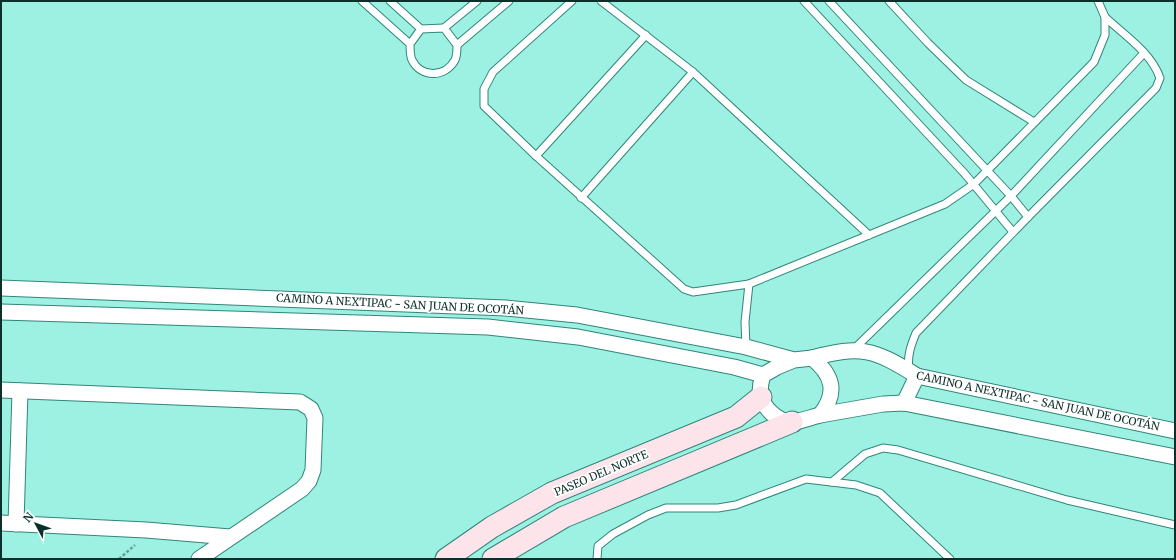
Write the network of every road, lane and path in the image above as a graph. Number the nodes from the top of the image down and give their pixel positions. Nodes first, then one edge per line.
1 (362, 1) edge
2 (390, 1) edge
3 (477, 1) edge
4 (509, 1) edge
5 (572, 1) edge
6 (601, 1) edge
7 (804, 1) edge
8 (829, 1) edge
9 (889, 1) edge
10 (1098, 1) edge
11 (1104, 17) junction
12 (444, 28) junction
13 (422, 29) junction
14 (646, 35) junction
15 (410, 44) junction
16 (457, 45) junction
17 (1144, 53) junction
18 (693, 72) junction
19 (1034, 122) junction
20 (536, 156) junction
21 (987, 171) junction
22 (974, 184) junction
23 (1011, 196) junction
24 (581, 198) junction
25 (996, 210) junction
26 (1028, 217) junction
27 (1014, 232) junction
28 (869, 235) junction
29 (749, 284) junction
30 (1, 288) edge
31 (1, 312) edge
32 (577, 315) junction
33 (578, 337) junction
34 (746, 347) junction
35 (853, 350) junction
36 (812, 358) junction
37 (794, 360) junction
38 (913, 374) junction
39 (763, 375) junction
40 (1, 390) edge
41 (20, 390) junction
42 (761, 397) junction
43 (904, 403) junction
44 (820, 415) junction
45 (792, 422) junction
46 (1175, 431) edge
47 (1175, 457) edge
48 (832, 482) junction
49 (8, 523) edge
50 (1175, 525) edge
51 (230, 538) junction
52 (199, 559) edge
53 (446, 559) edge
54 (493, 559) edge
55 (597, 559) edge
56 (950, 559) edge

1 - 15 lane
2 - 13 lane
3 - 12 lane
4 - 16 lane
5 - 20 lane
6 - 14 lane
7 - 22 lane
8 - 21 lane
9 - 19 lane
10 - 11 lane
11 - 17 lane
11 - 19 lane
12 - 13 lane
12 - 16 lane
13 - 15 lane
14 - 18 lane
14 - 20 lane
15 - 16 lane
17 - 23 lane
17 - 26 lane
18 - 24 lane
18 - 28 lane
19 - 21 lane
20 - 24 lane
21 - 22 lane
21 - 23 lane
22 - 25 lane
22 - 28 lane
23 - 25 lane
23 - 26 lane
24 - 29 lane
25 - 27 lane
25 - 35 lane
26 - 27 lane
27 - 38 lane
28 - 29 lane
29 - 34 lane
30 - 32 street, CAMINO A NEXTIPAC - SAN JUAN DE OCOTÁN
31 - 33 street, CAMINO A NEXTIPAC - SAN JUAN DE OCOTÁN
32 - 33 street
32 - 34 street, CAMINO A NEXTIPAC - SAN JUAN DE OCOTÁN
33 - 39 street, CAMINO A NEXTIPAC - SAN JUAN DE OCOTÁN
34 - 37 street, CAMINO A NEXTIPAC - SAN JUAN DE OCOTÁN
35 - 36 street, CAMINO A NEXTIPAC - SAN JUAN DE OCOTÁN
35 - 38 street, CAMINO A NEXTIPAC - SAN JUAN DE OCOTÁN
36 - 37 street, CAMINO A NEXTIPAC - SAN JUAN DE OCOTÁN
36 - 44 street
37 - 39 street, CAMINO A NEXTIPAC - SAN JUAN DE OCOTÁN
38 - 43 street
38 - 46 street, CAMINO A NEXTIPAC - SAN JUAN DE OCOTÁN
39 - 42 street
40 - 41 street
41 - 49 street
41 - 51 street
42 - 45 street
42 - 53 street, PASEO DEL NORTE
43 - 44 street
43 - 47 street
44 - 45 street
45 - 54 street
48 - 50 lane
48 - 55 lane
48 - 56 lane
49 - 51 street
51 - 52 street

